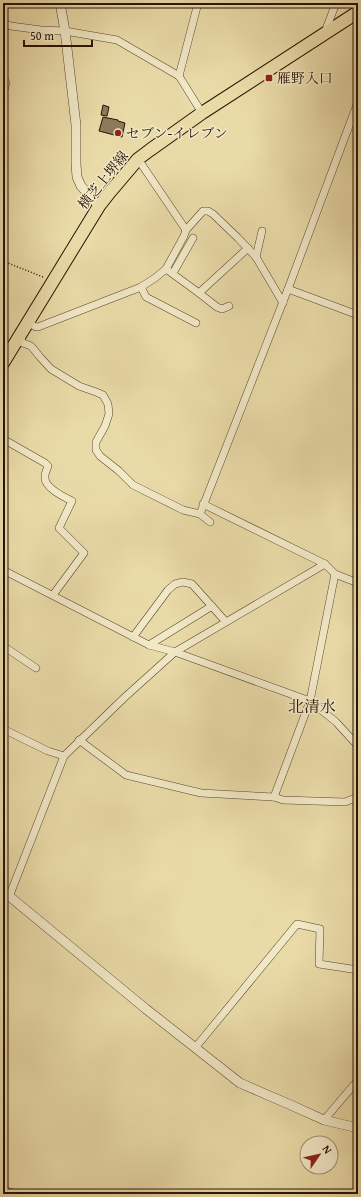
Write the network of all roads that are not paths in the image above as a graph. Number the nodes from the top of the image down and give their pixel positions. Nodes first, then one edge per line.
1 (60, 3) edge
2 (198, 3) edge
3 (336, 3) edge
4 (358, 12) edge
5 (3, 23) edge
6 (65, 31) junction
7 (324, 34) junction
8 (179, 76) junction
9 (3, 77) edge
10 (3, 93) edge
11 (358, 102) edge
12 (202, 113) junction
13 (138, 159) junction
14 (99, 206) junction
15 (186, 230) junction
16 (262, 230) dead end
17 (193, 238) dead end
18 (248, 248) junction
19 (256, 257) junction
20 (166, 269) junction
21 (173, 273) junction
22 (141, 287) junction
23 (288, 288) junction
24 (199, 293) junction
25 (283, 303) junction
26 (229, 306) dead end
27 (358, 315) edge
28 (27, 322) junction
29 (196, 323) dead end
30 (19, 336) junction
31 (3, 362) edge
32 (3, 439) edge
33 (204, 504) junction
34 (200, 514) junction
35 (210, 522) dead end
36 (325, 564) junction
37 (3, 570) edge
38 (335, 574) junction
39 (358, 583) edge
40 (53, 595) junction
41 (212, 606) junction
42 (226, 622) junction
43 (133, 637) junction
44 (149, 645) junction
45 (3, 646) edge
46 (175, 652) junction
47 (36, 668) dead end
48 (310, 701) junction
49 (3, 729) edge
50 (79, 740) junction
51 (358, 746) edge
52 (64, 756) junction
53 (274, 797) junction
54 (358, 797) edge
55 (6, 894) edge
56 (358, 970) edge
57 (195, 1048) junction
58 (358, 1080) edge
59 (324, 1120) junction
60 (358, 1128) edge
61 (3, 1190) edge
62 (17, 1194) edge

1 - 6 street
2 - 8 street
3 - 7 street
4 - 7 main road, 横芝上堺線
5 - 6 street
6 - 8 street
6 - 14 street
7 - 12 main road, 横芝上堺線
8 - 12 street
9 - 10 street
11 - 23 street
12 - 13 main road, 横芝上堺線
13 - 14 main road, 横芝上堺線
13 - 15 street
14 - 28 main road, 横芝上堺線
15 - 18 street
15 - 20 street
16 - 19 street
17 - 21 street
18 - 19 street
18 - 24 street
19 - 25 street
20 - 21 street
20 - 22 street
21 - 24 street
22 - 28 street
22 - 29 street
23 - 25 street
23 - 27 street
24 - 26 street
25 - 33 street
28 - 30 main road, 横芝上堺線
30 - 31 main road, 横芝上堺線
30 - 34 street
32 - 40 street
33 - 34 street
33 - 36 street
34 - 35 street
36 - 38 street
36 - 42 street
37 - 40 street
38 - 39 street
38 - 48 street
40 - 43 street
41 - 42 street
41 - 43 street
41 - 44 street
42 - 46 street
43 - 44 street
44 - 46 street
45 - 47 street
46 - 48 street
46 - 50 street
48 - 51 street
48 - 53 street
49 - 52 street
50 - 52 street
50 - 53 street
52 - 55 street
53 - 54 street
55 - 57 street
56 - 57 street
57 - 59 street
58 - 59 street
59 - 60 street
61 - 62 street

